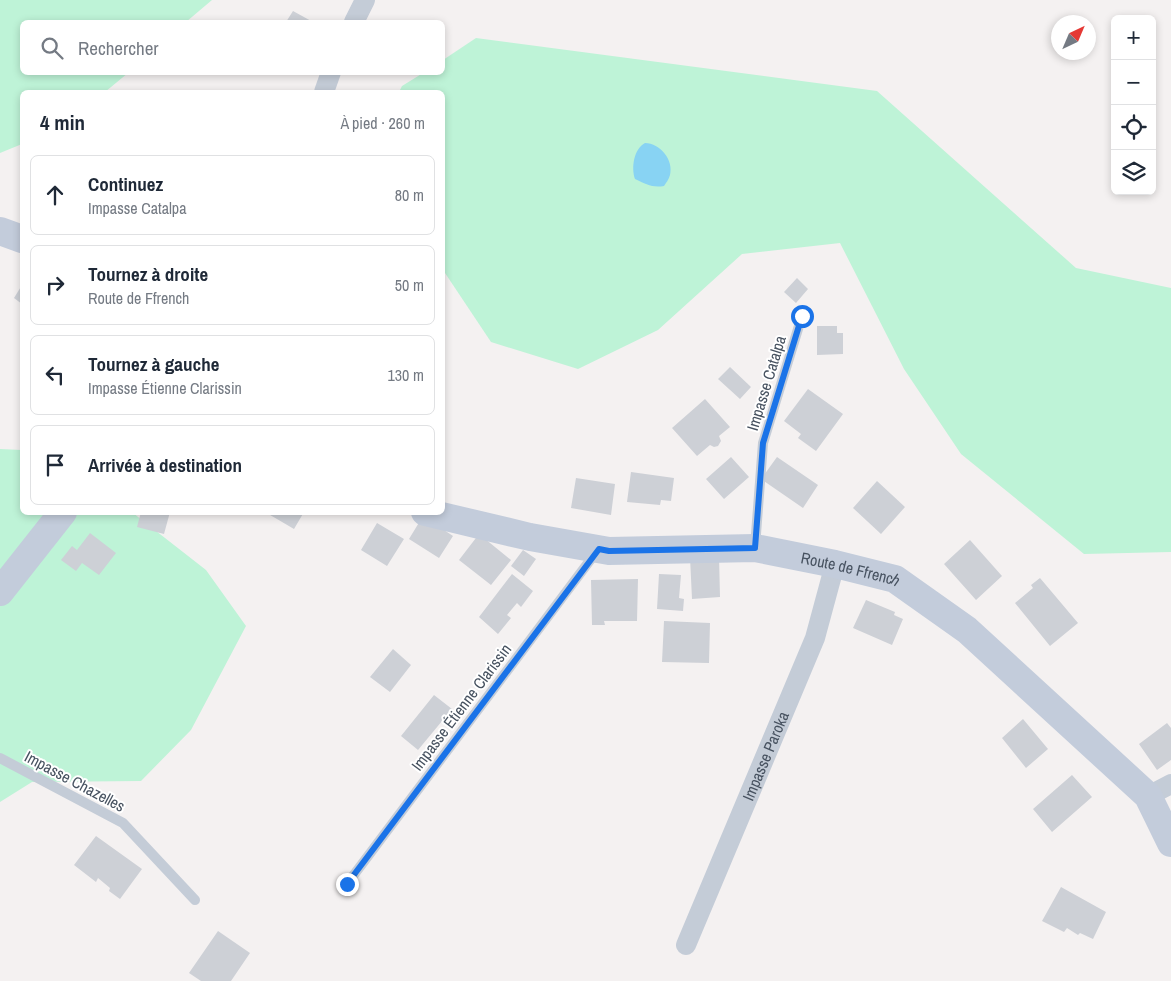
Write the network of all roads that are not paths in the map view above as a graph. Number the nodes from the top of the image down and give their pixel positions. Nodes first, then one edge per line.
1 (366, 0) edge
2 (355, 20) edge
3 (330, 75) edge
4 (325, 90) edge
5 (0, 231) edge
6 (20, 238) edge
7 (802, 316) dead end
8 (61, 515) edge
9 (438, 515) edge
10 (755, 548) junction
11 (599, 549) junction
12 (835, 564) junction
13 (0, 592) edge
14 (0, 758) edge
15 (1159, 790) edge
16 (1171, 843) edge
17 (347, 884) dead end
18 (195, 900) dead end
19 (686, 945) dead end

1 - 2 street
3 - 4 street
5 - 6 main road
7 - 10 lane, Impasse Catalpa
8 - 13 main road
9 - 11 main road, Route de Ffrench
10 - 11 main road, Route de Ffrench
10 - 12 main road, Route de Ffrench
11 - 17 lane, Impasse Étienne Clarissin
12 - 15 main road, Route de Ffrench
12 - 19 street, Impasse Paroka
14 - 18 lane, Impasse Chazelles
15 - 16 main road, Route de Ffrench

